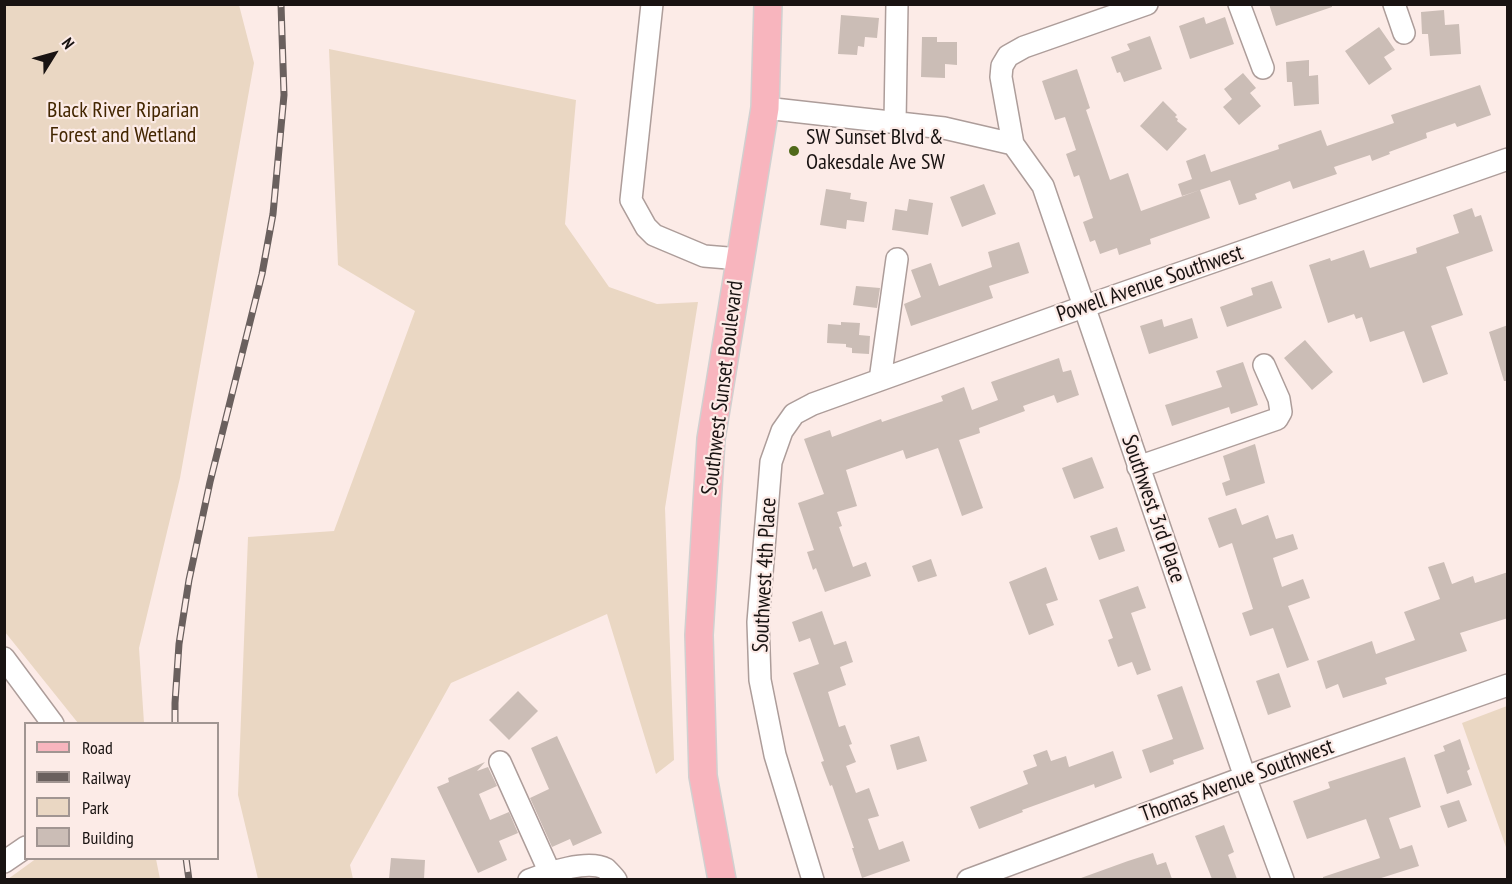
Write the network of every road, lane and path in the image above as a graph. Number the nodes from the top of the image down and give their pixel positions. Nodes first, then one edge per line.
1 (652, 4) edge
2 (768, 4) edge
3 (897, 4) edge
4 (1147, 4) edge
5 (1239, 4) edge
6 (1394, 4) edge
7 (1404, 33) dead end
8 (1263, 68) dead end
9 (765, 108) junction
10 (896, 122) junction
11 (1013, 144) junction
12 (1508, 159) edge
13 (740, 259) junction
14 (897, 259) dead end
15 (1083, 307) junction
16 (1264, 365) dead end
17 (880, 380) junction
18 (794, 414) joint
19 (1138, 467) junction
20 (4, 658) edge
21 (1508, 685) edge
22 (52, 722) edge
23 (500, 762) dead end
24 (1245, 777) junction
25 (24, 848) edge
26 (4, 862) edge
27 (550, 873) junction
28 (529, 879) edge
29 (616, 879) edge
30 (722, 879) edge
31 (813, 879) edge
32 (968, 879) edge
33 (1283, 879) edge

1 - 13 street
2 - 9 main road, Southwest Sunset Boulevard
3 - 10 street
4 - 11 street
5 - 8 street
6 - 7 street
9 - 10 street
9 - 13 main road, Southwest Sunset Boulevard
10 - 11 street
11 - 15 street, Southwest 3rd Place
12 - 15 street, Powell Avenue Southwest
13 - 30 main road, Southwest Sunset Boulevard
14 - 17 street
15 - 17 street, Powell Avenue Southwest
15 - 19 street, Southwest 3rd Place
16 - 19 street
17 - 18 street, Powell Avenue Southwest
18 - 31 street, Southwest 4th Place
19 - 24 street, Southwest 3rd Place
20 - 22 street
21 - 24 street, Thomas Avenue Southwest
23 - 27 street
24 - 32 street, Thomas Avenue Southwest
24 - 33 street, Southwest 3rd Place
25 - 26 street
27 - 28 street
27 - 29 street

